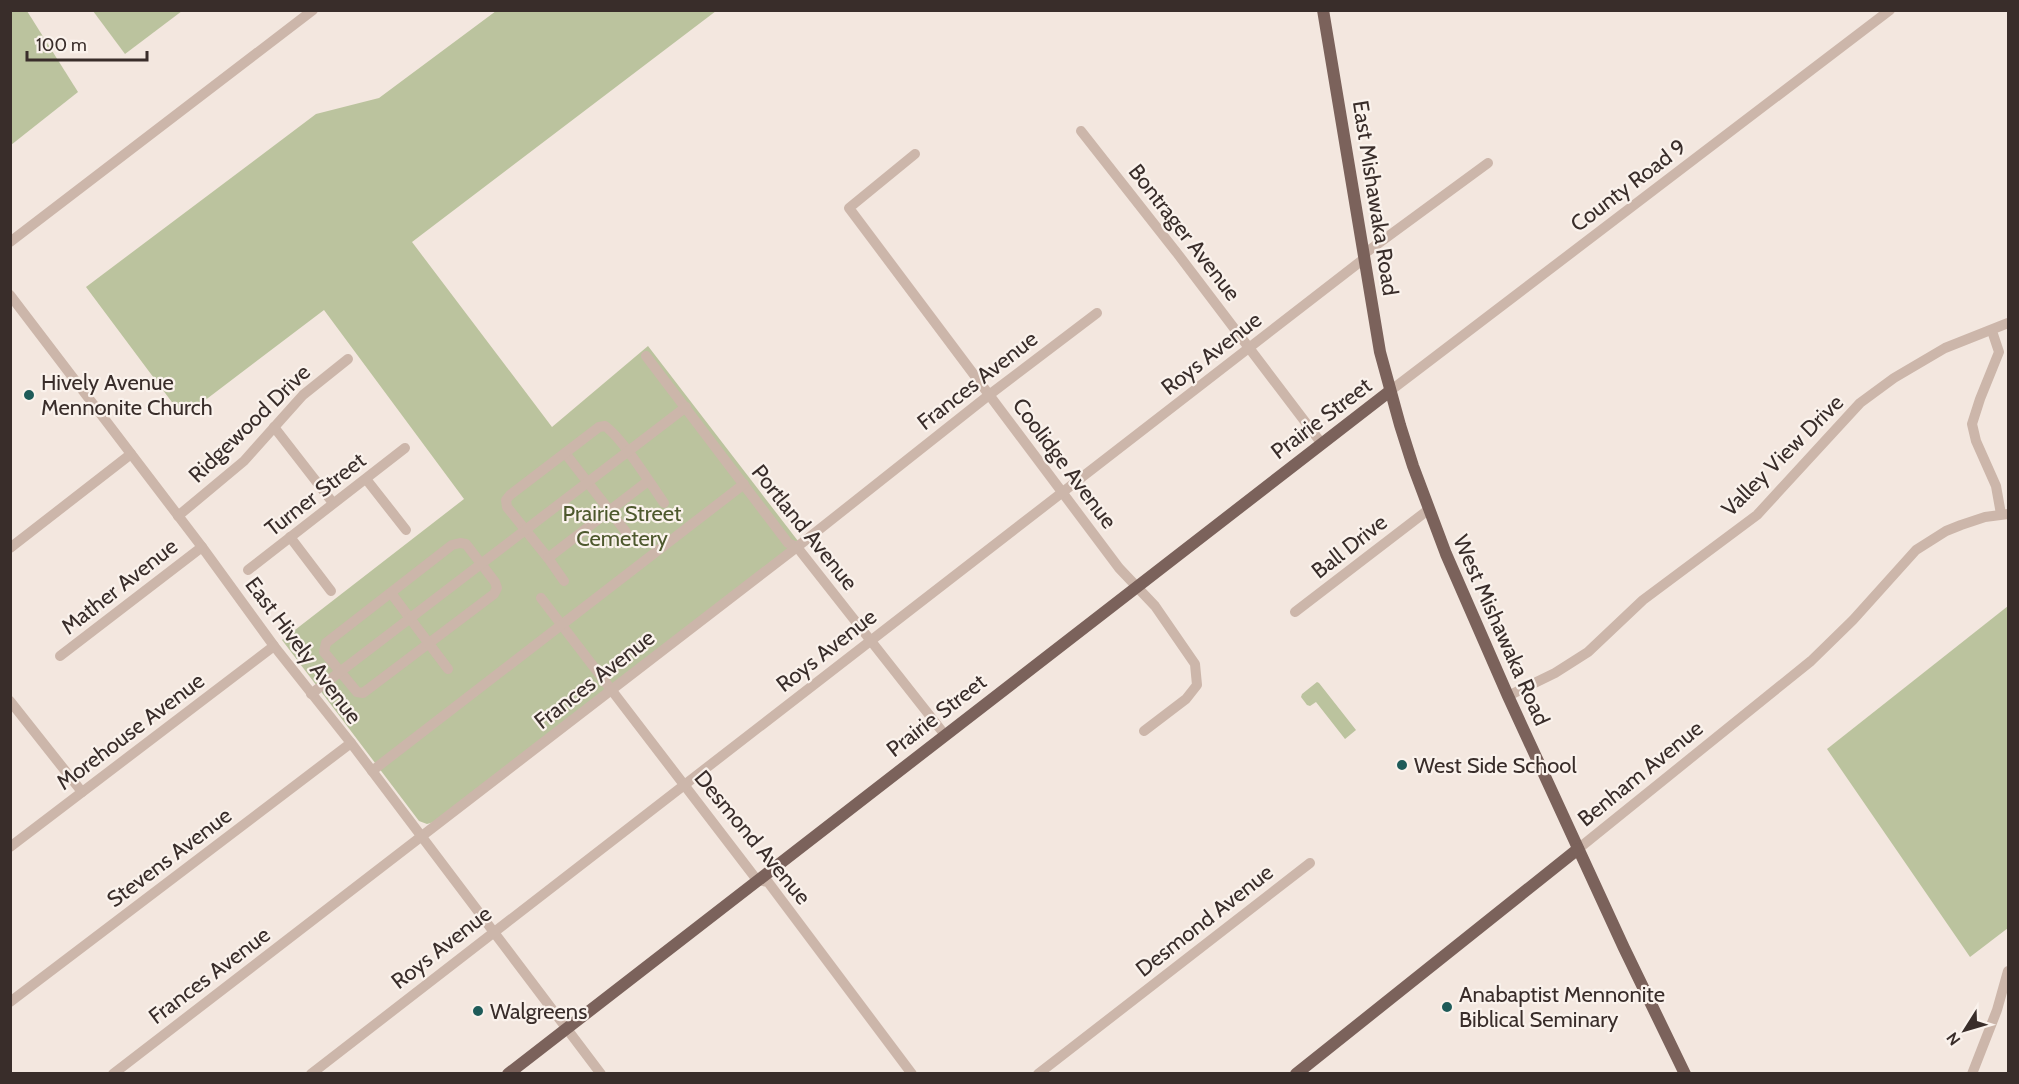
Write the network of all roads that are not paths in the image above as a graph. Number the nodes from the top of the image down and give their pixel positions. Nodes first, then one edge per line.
1 (313, 10) edge
2 (1323, 10) edge
3 (1890, 10) edge
4 (1081, 131) dead end
5 (915, 154) dead end
6 (1488, 163) dead end
7 (10, 242) edge
8 (1364, 256) junction
9 (10, 296) edge
10 (1097, 313) dead end
11 (2008, 323) edge
12 (1992, 331) junction
13 (1250, 348) junction
14 (646, 356) dead end
15 (348, 359) dead end
16 (1390, 391) junction
17 (989, 395) junction
18 (686, 407) junction
19 (274, 427) junction
20 (1322, 444) junction
21 (405, 448) dead end
22 (627, 452) junction
23 (565, 453) junction
24 (131, 454) junction
25 (366, 479) junction
26 (648, 481) junction
27 (589, 482) junction
28 (744, 484) junction
29 (1063, 492) junction
30 (333, 503) junction
31 (664, 503) dead end
32 (609, 510) junction
33 (1428, 510) junction
34 (2005, 514) edge
35 (178, 516) junction
36 (406, 530) dead end
37 (526, 530) junction
38 (626, 532) dead end
39 (290, 537) junction
40 (202, 546) junction
41 (797, 547) junction
42 (10, 548) edge
43 (548, 558) junction
44 (481, 564) junction
45 (248, 570) dead end
46 (564, 581) dead end
47 (1136, 586) junction
48 (331, 591) dead end
49 (391, 593) junction
50 (541, 598) dead end
51 (1295, 612) dead end
52 (411, 618) junction
53 (561, 625) junction
54 (871, 640) junction
55 (429, 643) junction
56 (274, 646) junction
57 (60, 656) dead end
58 (448, 669) dead end
59 (341, 671) junction
60 (611, 690) junction
61 (311, 694) junction
62 (1508, 696) junction
63 (10, 701) edge
64 (1144, 731) dead end
65 (945, 735) junction
66 (351, 743) junction
67 (372, 771) junction
68 (684, 784) junction
69 (82, 792) junction
70 (421, 837) junction
71 (10, 847) edge
72 (1578, 849) junction
73 (1310, 862) dead end
74 (757, 880) junction
75 (494, 931) junction
76 (2008, 971) edge
77 (10, 1002) edge
78 (567, 1028) junction
79 (113, 1074) edge
80 (311, 1074) edge
81 (508, 1074) edge
82 (600, 1074) edge
83 (912, 1074) edge
84 (1038, 1074) edge
85 (1296, 1074) edge
86 (1685, 1074) edge
87 (1972, 1074) edge

1 - 7 street
2 - 8 main road, East Mishawaka Road
3 - 16 street, County Road 9
4 - 13 street, Bontrager Avenue
5 - 17 street, Coolidge Avenue
6 - 8 street, Roys Avenue
8 - 13 street, Roys Avenue
8 - 16 main road, East Mishawaka Road
9 - 24 street, East Hively Avenue
10 - 17 street, Frances Avenue
11 - 12 street, Valley View Drive
12 - 34 street
12 - 62 street, Valley View Drive
13 - 20 street, Bontrager Avenue
13 - 29 street, Roys Avenue
14 - 18 street, Portland Avenue
15 - 19 street, Ridgewood Drive
16 - 20 main road, Prairie Street
16 - 33 main road, West Mishawaka Road
17 - 29 street, Coolidge Avenue
17 - 41 street, Frances Avenue
18 - 22 street
18 - 28 street, Portland Avenue
19 - 30 street
19 - 35 street, Ridgewood Drive
20 - 47 main road, Prairie Street
21 - 25 street, Turner Street
22 - 23 street
22 - 26 street
22 - 27 street
23 - 27 street
23 - 37 street
24 - 35 street, East Hively Avenue
24 - 42 street
25 - 30 street, Turner Street
25 - 36 street
26 - 31 street
26 - 32 street
27 - 32 street
27 - 37 street
28 - 41 street, Portland Avenue
28 - 53 street
29 - 47 street, Coolidge Avenue
29 - 54 street, Roys Avenue
30 - 39 street, Turner Street
32 - 38 street
32 - 43 street
33 - 51 street, Ball Drive
33 - 62 main road, West Mishawaka Road
34 - 72 street, Benham Avenue
35 - 40 street, East Hively Avenue
37 - 43 street
37 - 44 street
39 - 45 street, Turner Street
39 - 48 street
40 - 56 street, East Hively Avenue
40 - 57 street, Mather Avenue
41 - 54 street, Portland Avenue
41 - 60 street, Frances Avenue
43 - 46 street
44 - 49 street
44 - 52 street
44 - 55 street
47 - 64 street, Coolidge Avenue
47 - 65 main road, Prairie Street
49 - 52 street
49 - 59 street
50 - 53 street, Desmond Avenue
52 - 55 street
52 - 59 street
53 - 60 street, Desmond Avenue
53 - 67 street
54 - 65 street, Portland Avenue
54 - 68 street, Roys Avenue
55 - 58 street
55 - 59 street
56 - 61 street, East Hively Avenue
56 - 69 street, Morehouse Avenue
59 - 61 street
60 - 68 street, Desmond Avenue
60 - 70 street, Frances Avenue
61 - 66 street, East Hively Avenue
62 - 72 main road, West Mishawaka Road
63 - 69 street
65 - 74 main road, Prairie Street
66 - 67 street, East Hively Avenue
66 - 77 street, Stevens Avenue
67 - 70 street, East Hively Avenue
68 - 74 street, Desmond Avenue
68 - 75 street, Roys Avenue
69 - 71 street, Morehouse Avenue
70 - 75 street, East Hively Avenue
70 - 79 street, Frances Avenue
72 - 85 main road, Benham Avenue
72 - 86 main road, West Mishawaka Road
73 - 84 street, Desmond Avenue
74 - 78 main road, Prairie Street
74 - 83 street, Desmond Avenue
75 - 78 street, East Hively Avenue
75 - 80 street, Roys Avenue
76 - 87 street
78 - 81 main road, Prairie Street
78 - 82 street, East Hively Avenue

